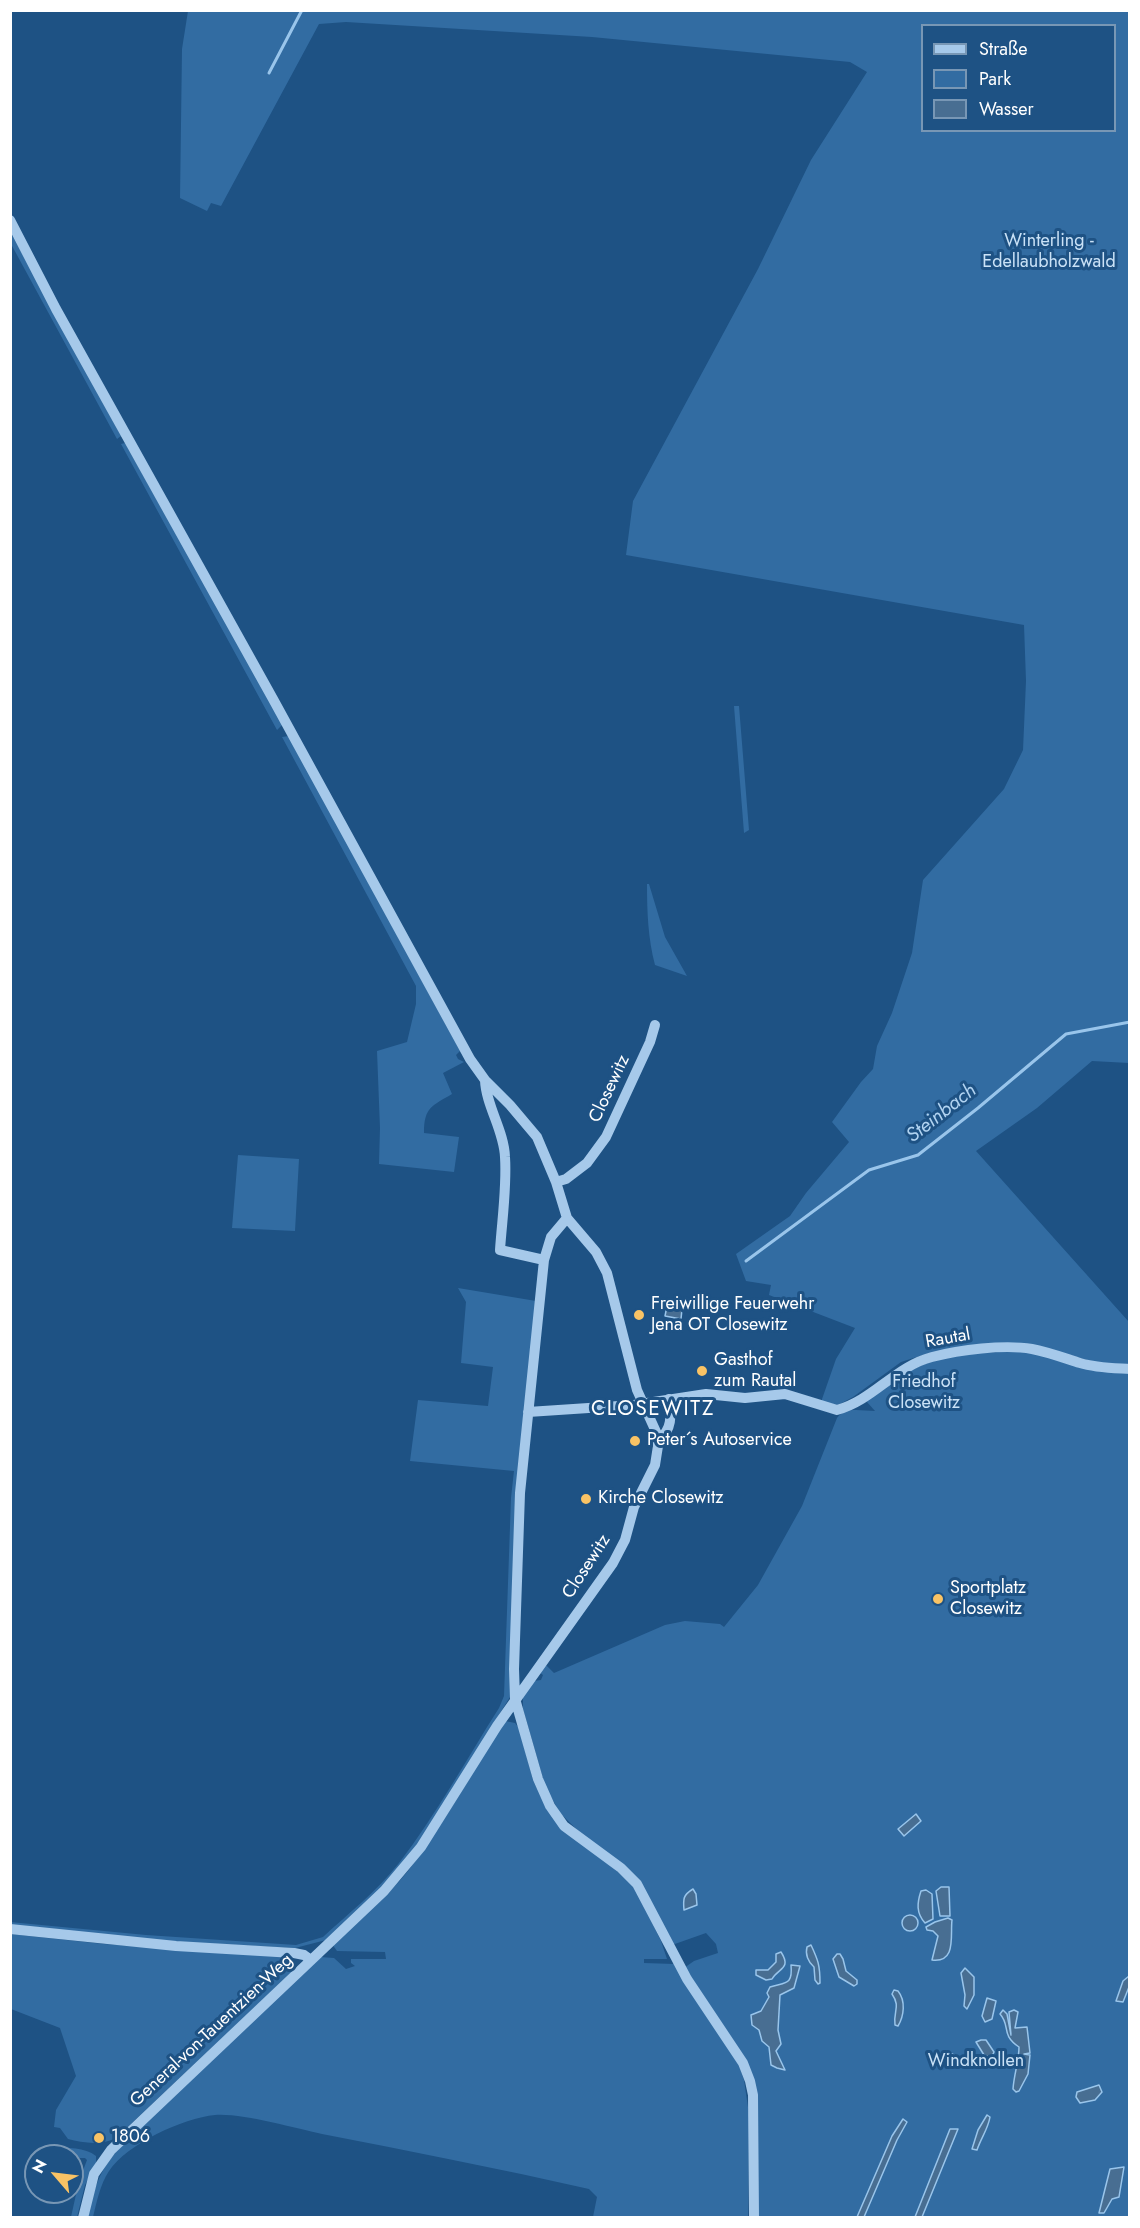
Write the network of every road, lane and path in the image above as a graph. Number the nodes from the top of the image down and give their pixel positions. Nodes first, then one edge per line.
1 (10, 220) edge
2 (655, 1025) dead end
3 (485, 1080) junction
4 (556, 1182) junction
5 (567, 1218) junction
6 (544, 1260) junction
7 (1130, 1369) edge
8 (669, 1399) junction
9 (643, 1403) junction
10 (528, 1412) junction
11 (658, 1440) junction
12 (515, 1699) junction
13 (10, 1929) edge
14 (311, 1960) junction
15 (82, 2217) edge
16 (754, 2217) edge

1 - 3 street
2 - 4 street, Closewitz
3 - 4 street
3 - 6 street
4 - 5 street
5 - 6 street
5 - 9 street
6 - 10 street
7 - 8 street, Rautal
8 - 9 street, Rautal
8 - 11 street, Closewitz
9 - 10 street, Rautal
9 - 11 street
10 - 12 street
11 - 12 street, Closewitz
12 - 14 street, Closewitz
12 - 16 street
13 - 14 street
14 - 15 street, General-von-Tauentzien-Weg

